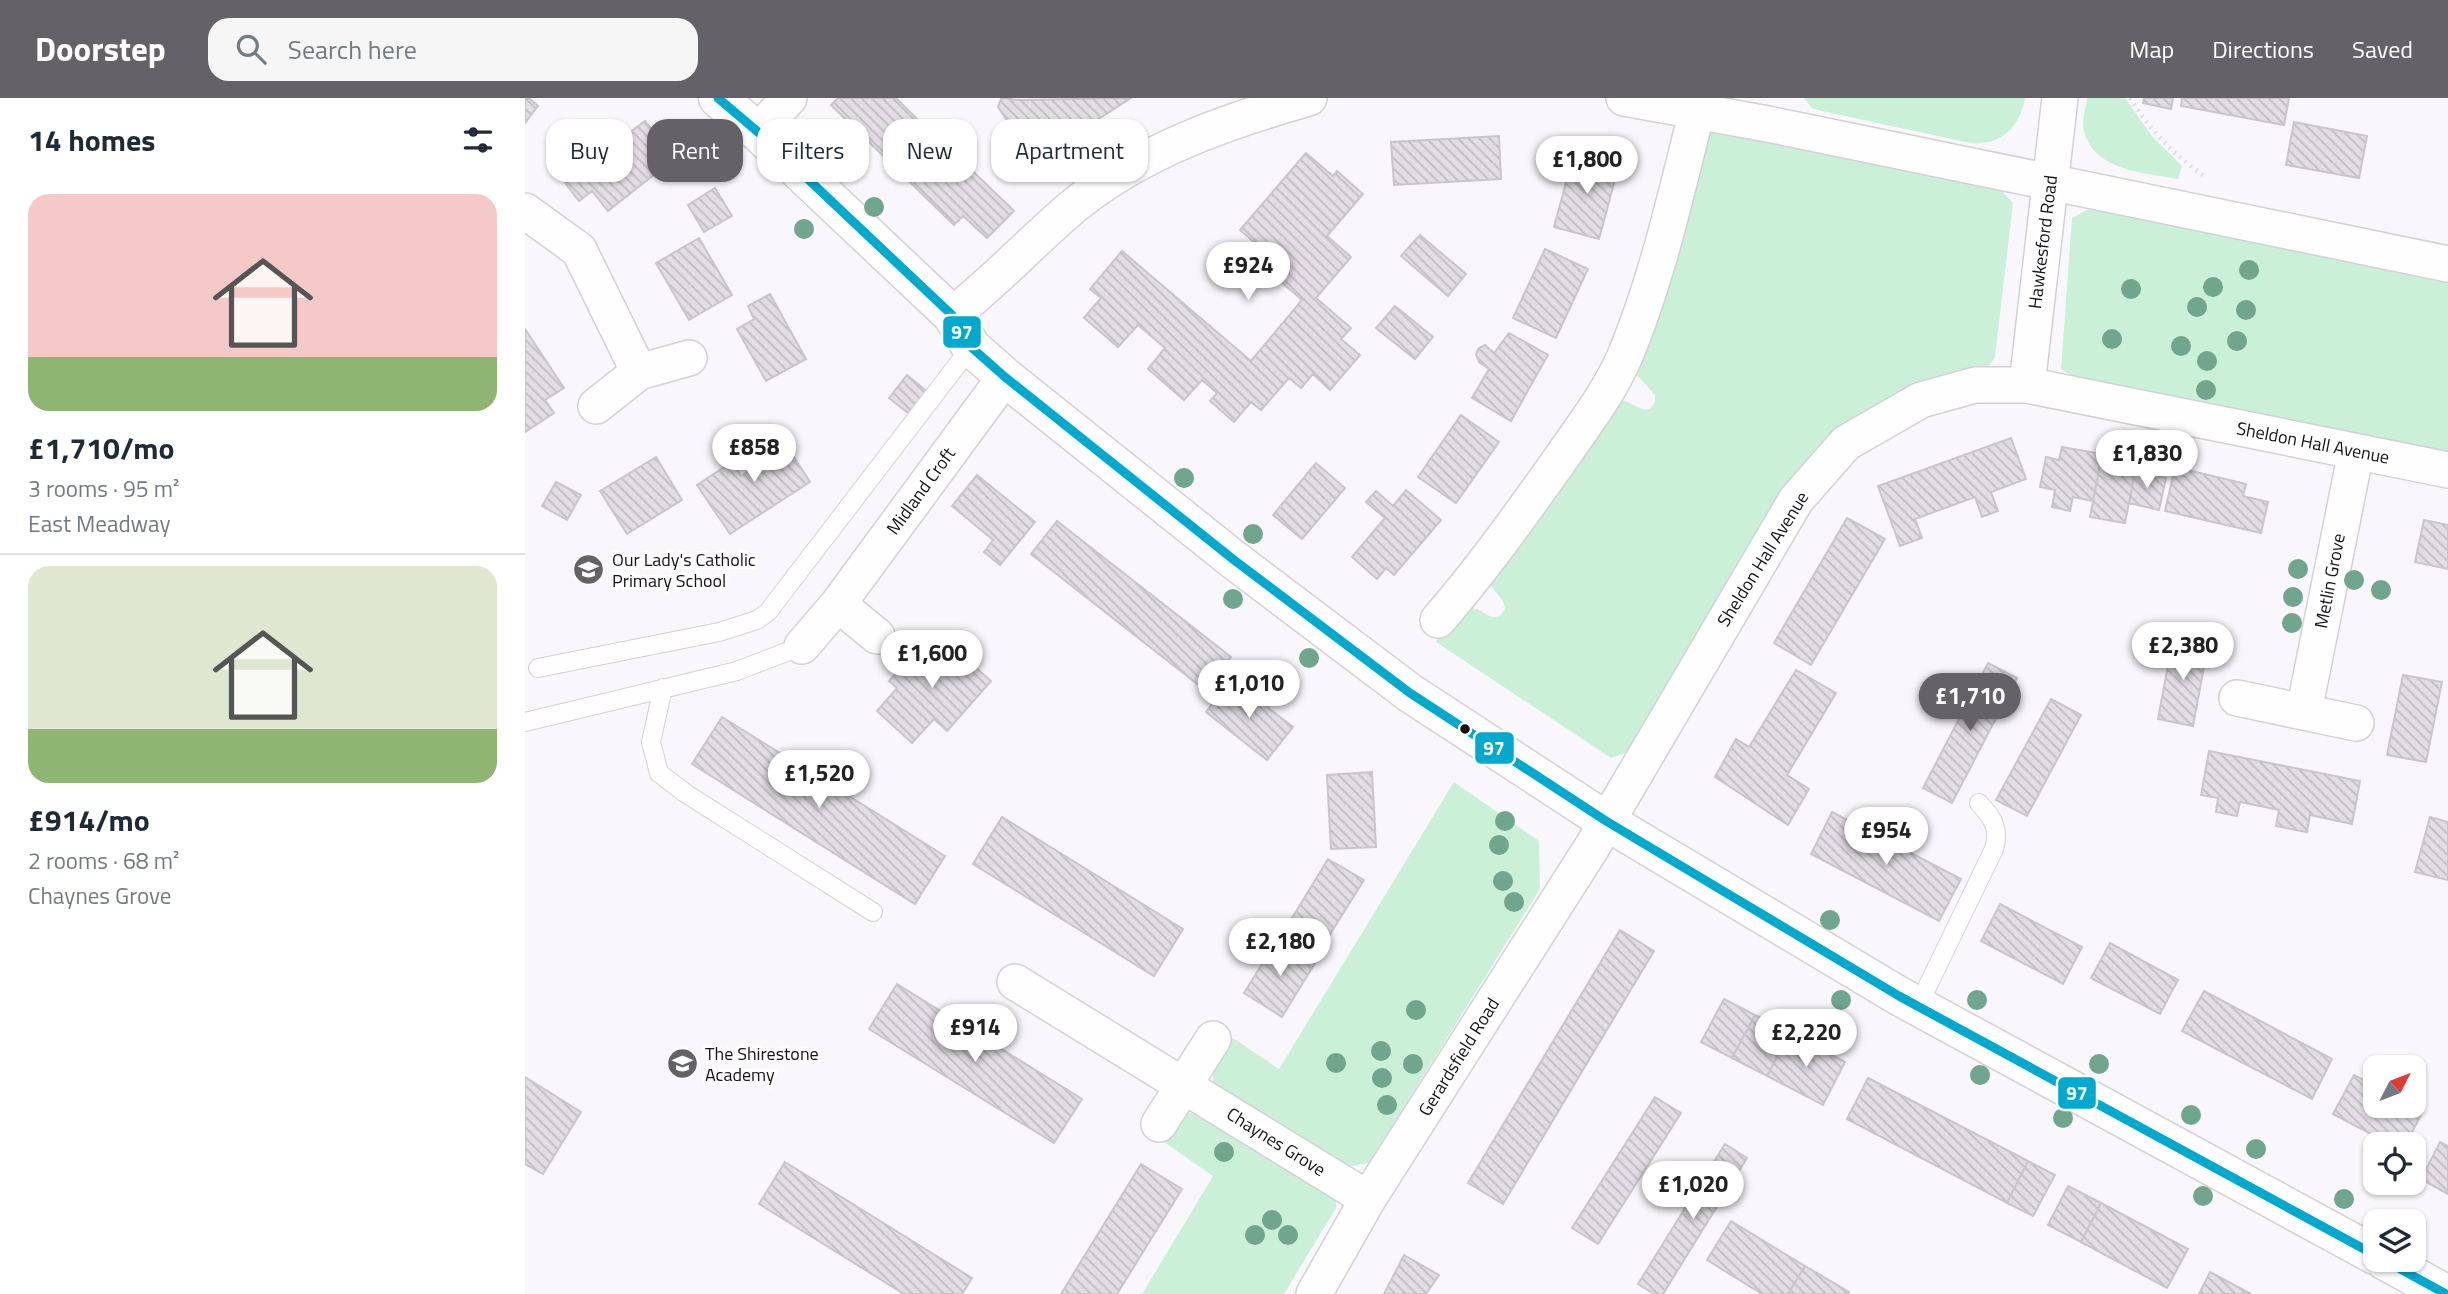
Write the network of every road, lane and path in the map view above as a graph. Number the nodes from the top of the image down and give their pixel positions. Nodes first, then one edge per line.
1 (718, 98) edge
2 (789, 98) edge
3 (1309, 98) edge
4 (1625, 98) edge
5 (2060, 98) edge
6 (2130, 98) edge
7 (2137, 109) dead end
8 (1697, 111) junction
9 (1771, 111) edge
10 (770, 119) edge
11 (757, 131) edge
12 (809, 182) edge
13 (2050, 182) junction
14 (525, 211) edge
15 (2448, 264) edge
16 (961, 331) junction
17 (689, 358) dead end
18 (639, 372) junction
19 (1005, 377) junction
20 (2027, 386) junction
21 (596, 406) dead end
22 (2356, 452) junction
23 (2448, 470) edge
24 (838, 604) junction
25 (1438, 620) dead end
26 (877, 636) dead end
27 (802, 646) joint
28 (538, 668) dead end
29 (663, 688) junction
30 (2237, 698) dead end
31 (2304, 711) junction
32 (525, 722) edge
33 (2356, 723) dead end
34 (1979, 803) dead end
35 (1606, 821) junction
36 (873, 912) dead end
37 (1015, 982) dead end
38 (1918, 1006) junction
39 (1213, 1039) dead end
40 (1184, 1085) junction
41 (1159, 1125) dead end
42 (1368, 1199) junction
43 (2363, 1248) edge
44 (2405, 1272) edge
45 (1314, 1294) edge
46 (2446, 1294) edge

1 - 11 street
2 - 10 street
3 - 16 street
4 - 8 street
5 - 13 street, Hawkesford Road
6 - 7 path
8 - 9 street
8 - 25 street
9 - 13 street
12 - 16 street
13 - 15 street
13 - 20 street, Hawkesford Road
14 - 18 street
16 - 19 street
16 - 28 lane
17 - 18 street
18 - 21 street
19 - 24 street, Midland Croft
19 - 35 street
20 - 22 street, Sheldon Hall Avenue
20 - 35 street, Sheldon Hall Avenue
22 - 23 street, Sheldon Hall Avenue
22 - 31 street, Metlin Grove
24 - 26 street
24 - 27 street, Midland Croft
27 - 29 lane
29 - 32 lane
29 - 36 lane
30 - 31 street
31 - 33 street
34 - 38 lane
35 - 38 street
35 - 42 street, Gerardsfield Road
37 - 40 street, Chaynes Grove
38 - 43 street
39 - 40 street
40 - 41 street
40 - 42 street, Chaynes Grove
42 - 45 street, Gerardsfield Road
44 - 46 street

